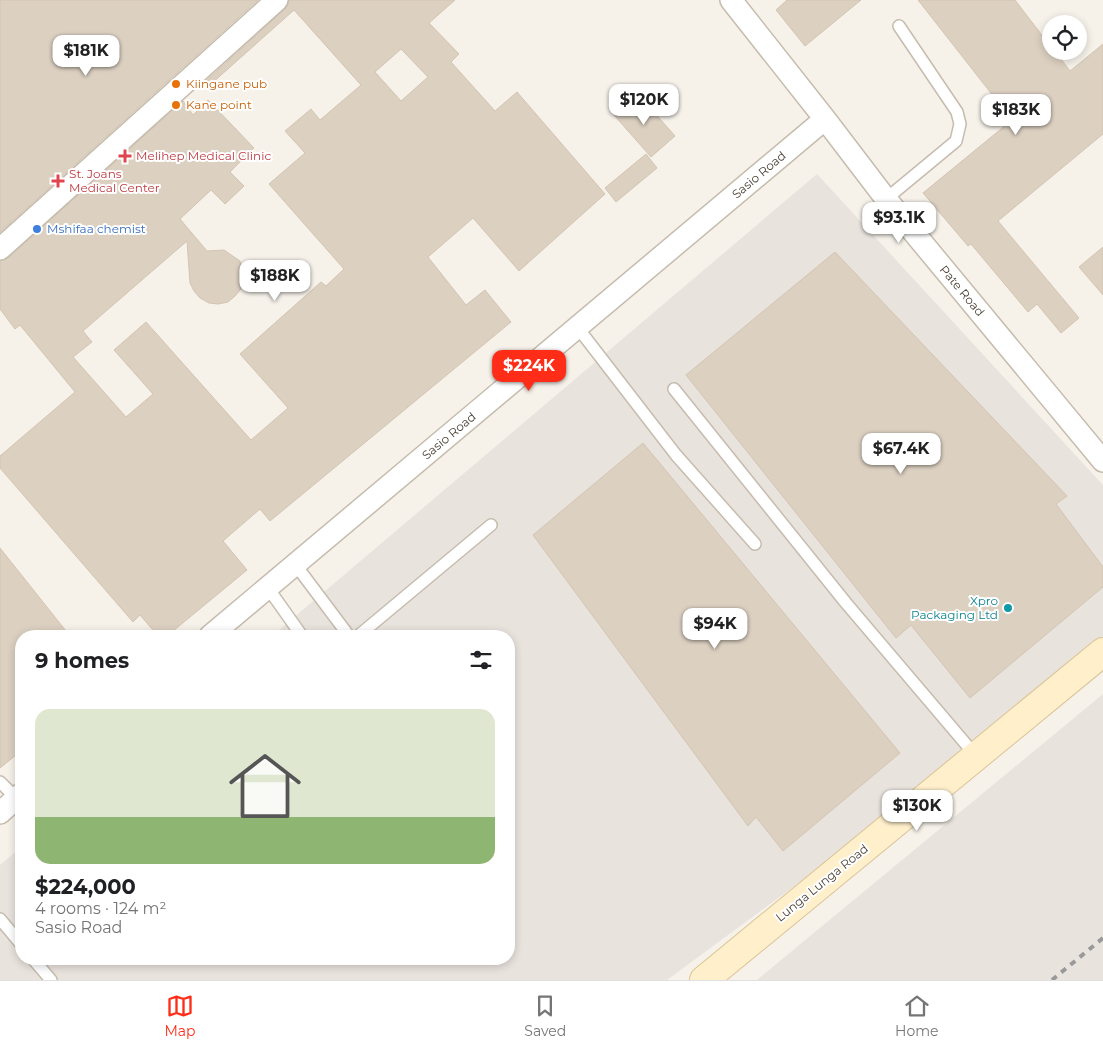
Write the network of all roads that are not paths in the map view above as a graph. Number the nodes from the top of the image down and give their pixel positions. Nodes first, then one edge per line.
1 (276, 0) edge
2 (731, 0) edge
3 (899, 26) dead end
4 (825, 119) junction
5 (886, 199) junction
6 (0, 249) edge
7 (578, 328) junction
8 (674, 389) dead end
9 (1103, 461) edge
10 (491, 525) dead end
11 (755, 544) dead end
12 (296, 564) junction
13 (268, 588) junction
14 (217, 630) edge
15 (298, 630) edge
16 (345, 630) edge
17 (365, 630) edge
18 (1103, 652) edge
19 (976, 756) junction
20 (0, 782) edge
21 (15, 793) edge
22 (15, 800) edge
23 (0, 813) edge
24 (0, 919) edge
25 (15, 937) edge
26 (38, 965) edge
27 (51, 980) edge
28 (704, 980) edge

1 - 6 street
2 - 4 street, Pate Road
3 - 5 lane
4 - 5 street, Pate Road
4 - 7 street, Sasio Road
5 - 9 street, Pate Road
7 - 11 lane
7 - 12 street, Sasio Road
8 - 19 lane
10 - 17 lane
12 - 13 street, Sasio Road
12 - 16 lane
13 - 14 street, Sasio Road
13 - 15 lane
18 - 19 main road, Lunga Lunga Road
19 - 28 main road, Lunga Lunga Road
20 - 21 lane
22 - 23 street
24 - 25 lane
26 - 27 lane

